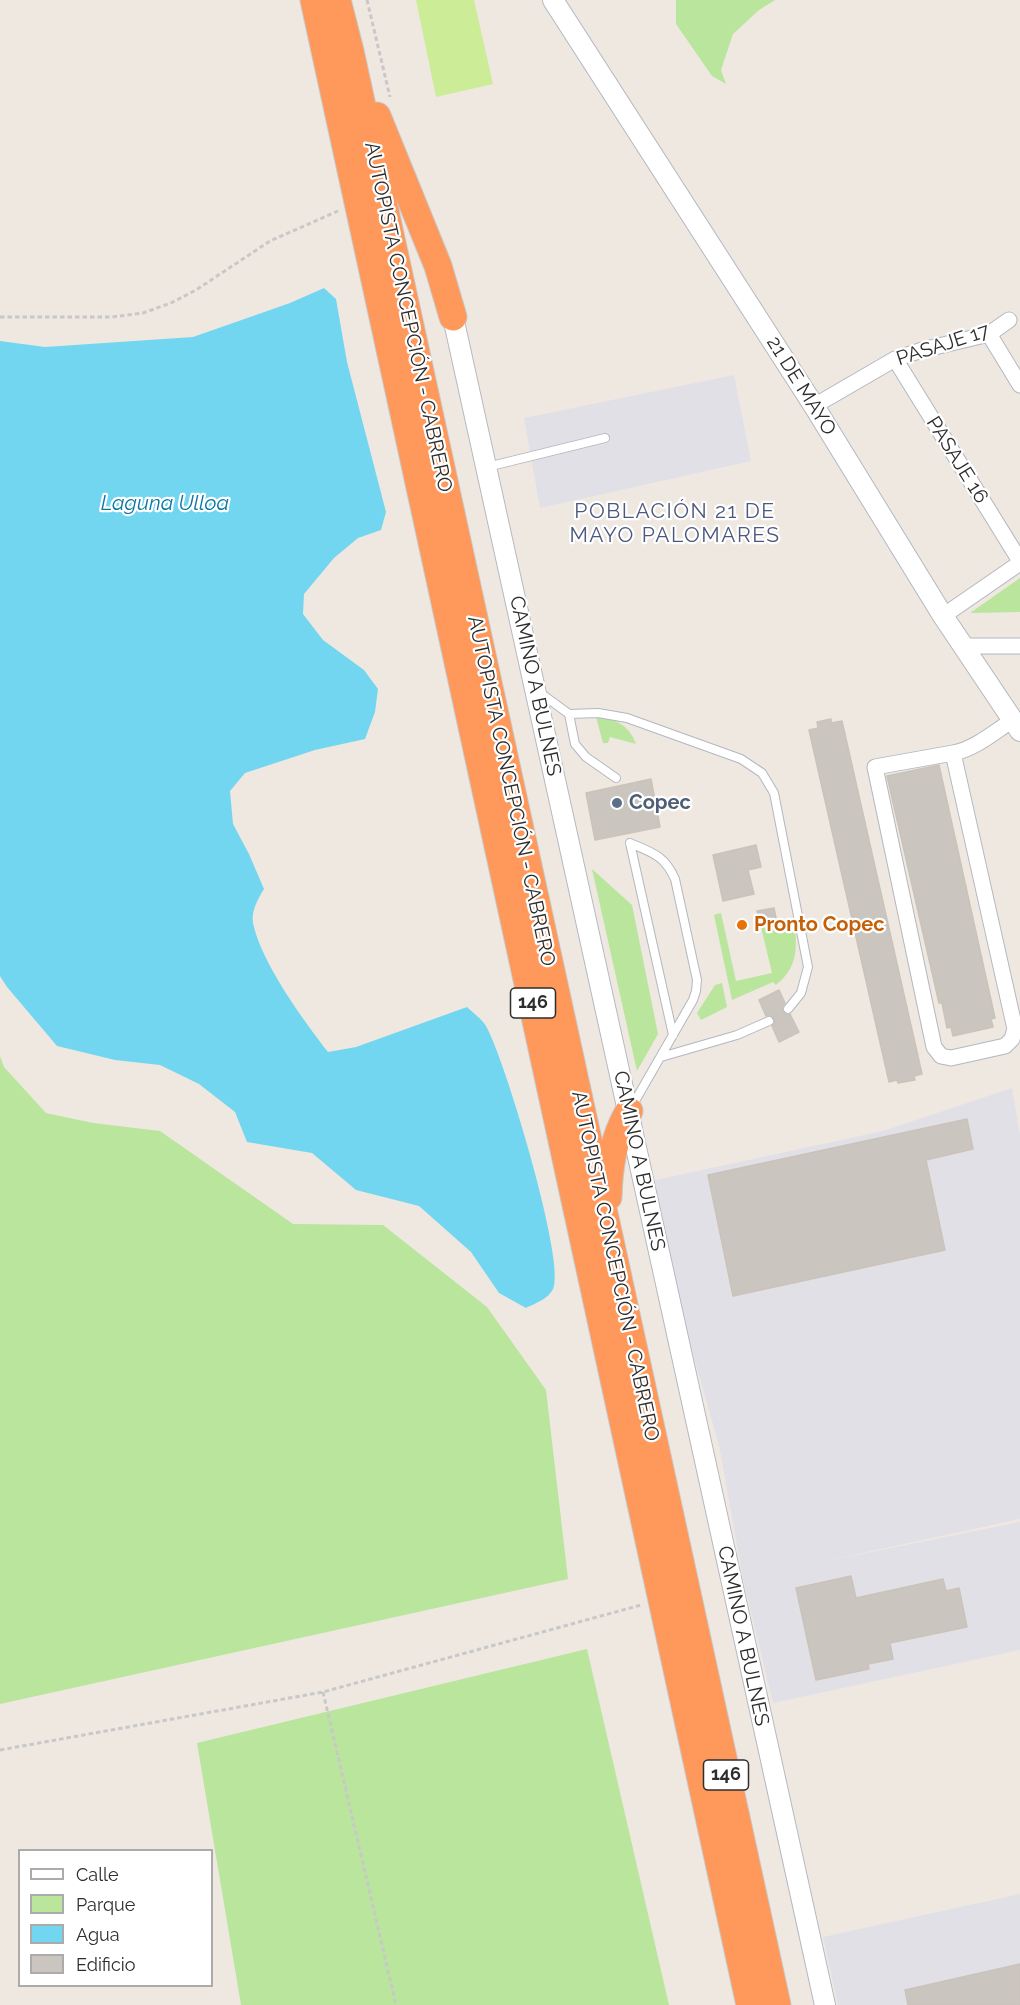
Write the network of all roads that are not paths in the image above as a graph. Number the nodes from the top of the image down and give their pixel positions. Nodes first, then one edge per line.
1 (314, 0) edge
2 (337, 0) edge
3 (553, 0) edge
4 (350, 51) junction
5 (453, 317) joint
6 (1009, 320) dead end
7 (989, 334) junction
8 (895, 359) junction
9 (1020, 385) edge
10 (814, 406) junction
11 (605, 438) dead end
12 (487, 467) junction
13 (1020, 562) edge
14 (943, 616) junction
15 (964, 646) junction
16 (1020, 646) edge
17 (536, 690) junction
18 (569, 714) junction
19 (1016, 725) edge
20 (953, 753) junction
21 (616, 778) dead end
22 (788, 1009) dead end
23 (769, 1021) dead end
24 (673, 1036) junction
25 (661, 1057) junction
26 (628, 1112) junction
27 (606, 1228) junction
28 (750, 2005) edge
29 (777, 2005) edge
30 (825, 2005) edge

1 - 28 highway, AUTOPISTA CONCEPCIÓN - CABRERO / 146
2 - 4 highway, AUTOPISTA CONCEPCIÓN - CABRERO / 146
3 - 10 street, 21 DE MAYO
4 - 5 highway
4 - 27 highway, AUTOPISTA CONCEPCIÓN - CABRERO / 146
5 - 12 street, CAMINO A BULNES
6 - 7 street, PASAJE 17
7 - 8 street, PASAJE 17
7 - 9 street
8 - 10 street, PASAJE 17
8 - 13 street, PASAJE 16
10 - 14 street, 21 DE MAYO
11 - 12 lane
12 - 17 street, CAMINO A BULNES
13 - 14 street
14 - 15 street, 21 DE MAYO
15 - 16 street
15 - 19 street, 21 DE MAYO
17 - 18 lane
17 - 26 street, CAMINO A BULNES
18 - 21 lane
18 - 22 lane
19 - 20 street
20 - 20 street
23 - 25 lane
24 - 24 lane
24 - 25 lane
25 - 26 lane
26 - 27 highway
26 - 30 street, CAMINO A BULNES
27 - 29 highway, AUTOPISTA CONCEPCIÓN - CABRERO / 146

